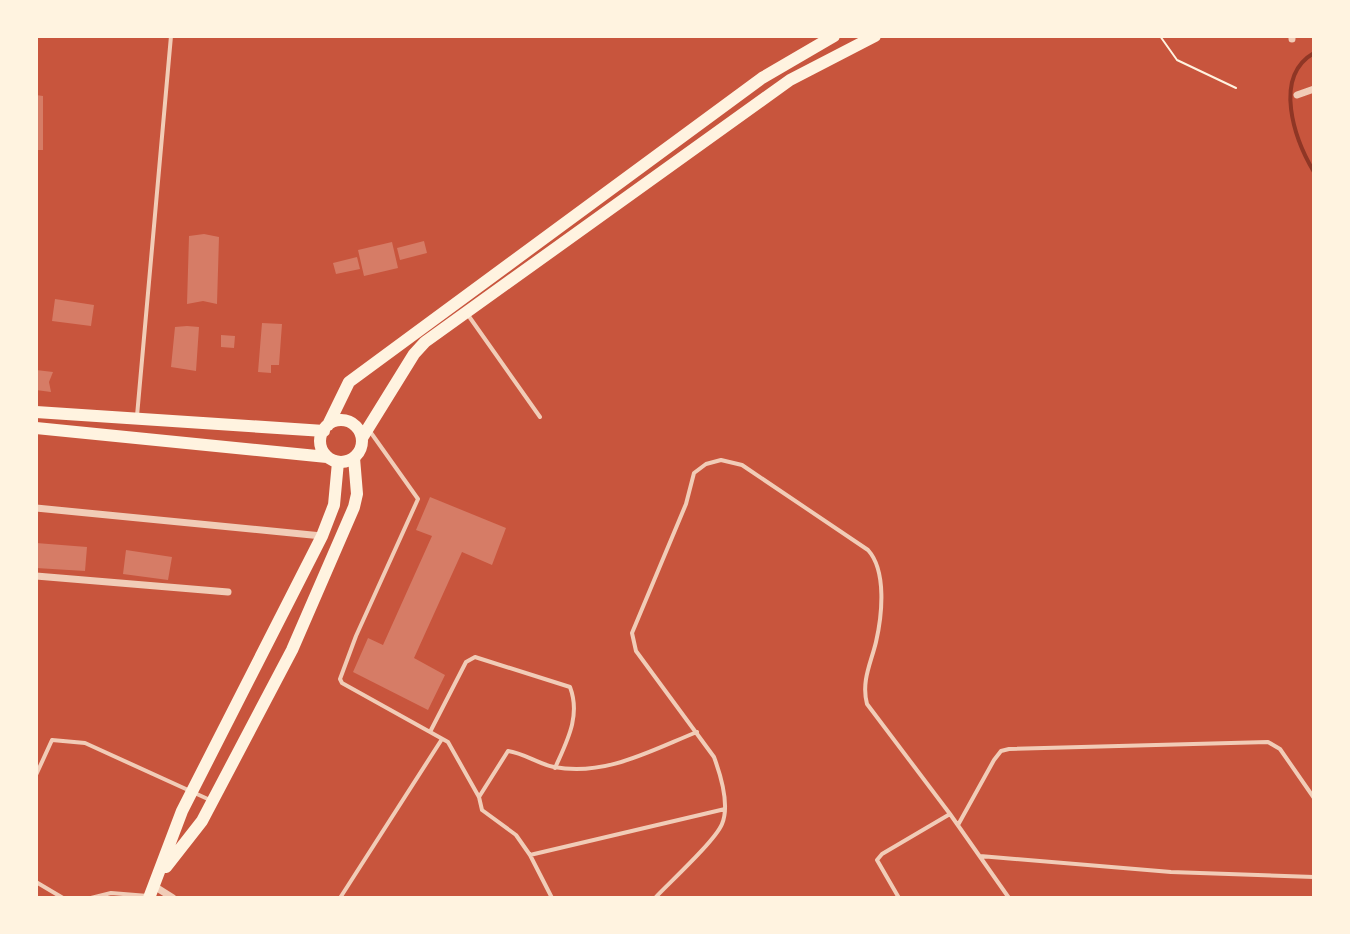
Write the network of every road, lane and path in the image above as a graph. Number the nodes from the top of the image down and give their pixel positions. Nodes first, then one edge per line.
1 (171, 36) edge
2 (834, 36) edge
3 (875, 36) edge
4 (1160, 36) edge
5 (1236, 88) dead end
6 (1314, 89) edge
7 (1297, 95) dead end
8 (457, 301) junction
9 (466, 313) junction
10 (36, 412) edge
11 (540, 417) dead end
12 (136, 419) junction
13 (36, 428) edge
14 (326, 428) junction
15 (365, 433) junction
16 (354, 458) junction
17 (333, 460) junction
18 (36, 508) edge
19 (322, 536) junction
20 (36, 576) edge
21 (228, 592) dead end
22 (430, 732) junction
23 (697, 732) junction
24 (442, 739) junction
25 (555, 768) junction
26 (36, 775) edge
27 (194, 792) junction
28 (479, 797) junction
29 (1314, 798) edge
30 (212, 801) junction
31 (725, 809) junction
32 (950, 814) junction
33 (958, 825) junction
34 (530, 855) junction
35 (980, 856) junction
36 (1314, 877) edge
37 (36, 882) edge
38 (152, 890) edge
39 (63, 898) edge
40 (91, 898) edge
41 (173, 898) edge
42 (340, 898) edge
43 (552, 898) edge
44 (655, 898) edge
45 (899, 898) edge
46 (1009, 898) edge

1 - 12 lane
2 - 8 main road
3 - 9 main road
4 - 5 path
6 - 7 street
8 - 9 lane
8 - 14 main road
9 - 11 lane
9 - 15 main road
10 - 12 main road
12 - 14 main road
13 - 17 main road
14 - 15 main road
14 - 17 main road
15 - 16 main road
15 - 22 lane
16 - 17 main road
16 - 30 main road
17 - 19 main road
18 - 19 street
19 - 27 main road
20 - 21 street
22 - 24 lane
22 - 25 lane
23 - 25 lane
23 - 31 lane
23 - 32 lane
24 - 28 lane
24 - 42 lane
25 - 28 lane
26 - 27 lane
27 - 30 lane
27 - 38 main road
28 - 34 lane
29 - 33 lane
30 - 38 main road
31 - 34 lane
31 - 44 lane
32 - 33 lane
32 - 45 lane
33 - 35 lane
34 - 43 lane
35 - 36 lane
35 - 46 lane
37 - 39 lane
38 - 40 lane
38 - 41 street

